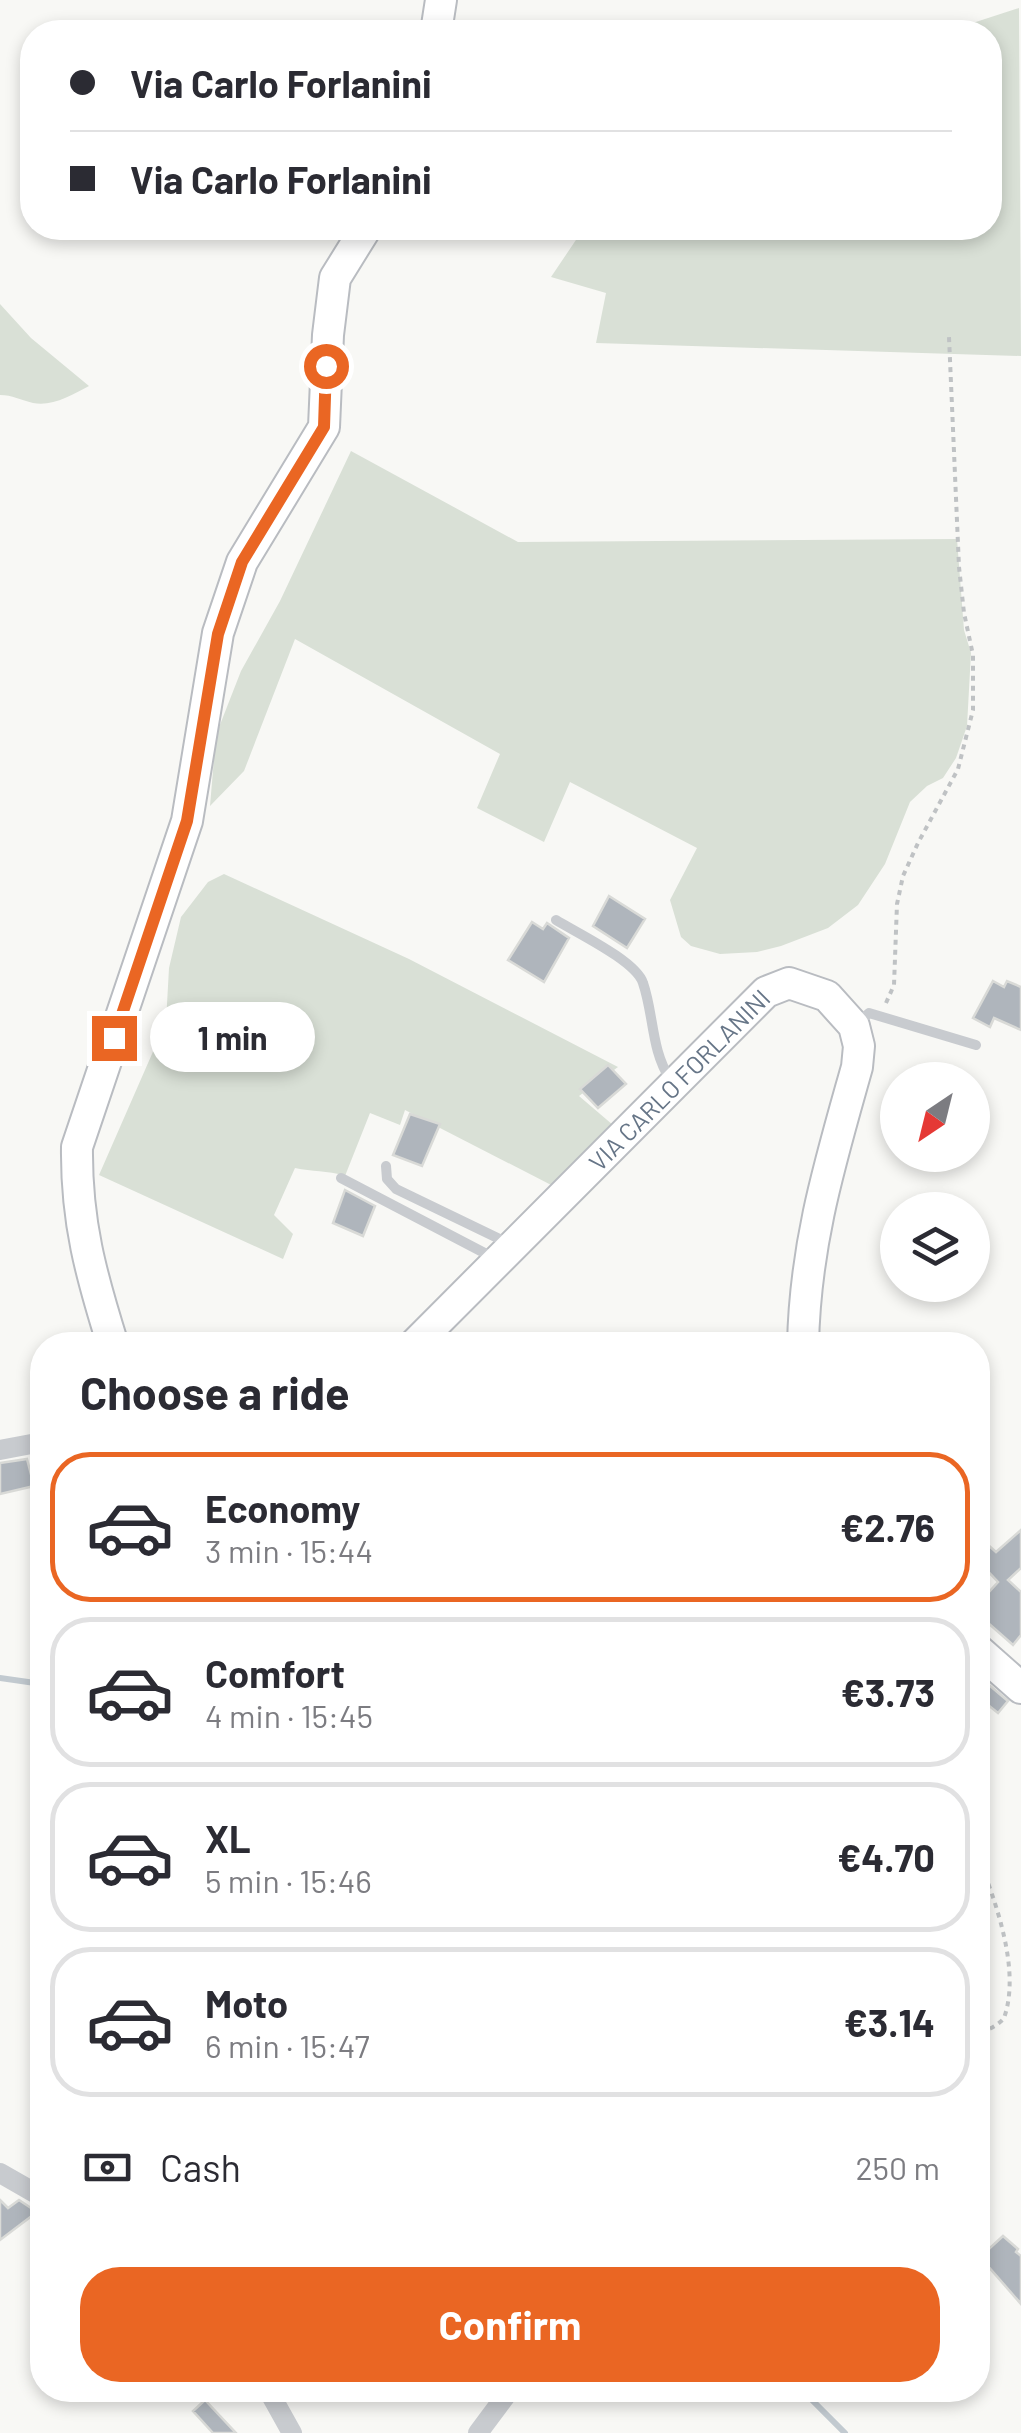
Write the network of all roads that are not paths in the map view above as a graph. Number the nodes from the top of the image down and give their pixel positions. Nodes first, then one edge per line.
1 (359, 240) edge
2 (556, 920) dead end
3 (867, 1021) junction
4 (976, 1045) dead end
5 (674, 1084) junction
6 (386, 1166) dead end
7 (341, 1178) dead end
8 (504, 1252) junction
9 (108, 1332) edge
10 (427, 1332) edge
11 (803, 1332) edge
12 (30, 1444) edge
13 (0, 1450) edge
14 (990, 1661) edge
15 (1021, 1688) edge
16 (0, 2173) edge
17 (30, 2190) edge
18 (275, 2402) edge
19 (501, 2402) edge
20 (292, 2433) edge
21 (478, 2433) edge

1 - 9 main road
2 - 5 lane
3 - 4 lane
3 - 5 main road, VIA CARLO FORLANINI
3 - 11 main road
5 - 8 main road, VIA CARLO FORLANINI
6 - 8 lane
7 - 8 lane
8 - 10 main road, VIA CARLO FORLANINI
12 - 13 street
14 - 15 main road
16 - 17 street
18 - 20 street
19 - 21 street

